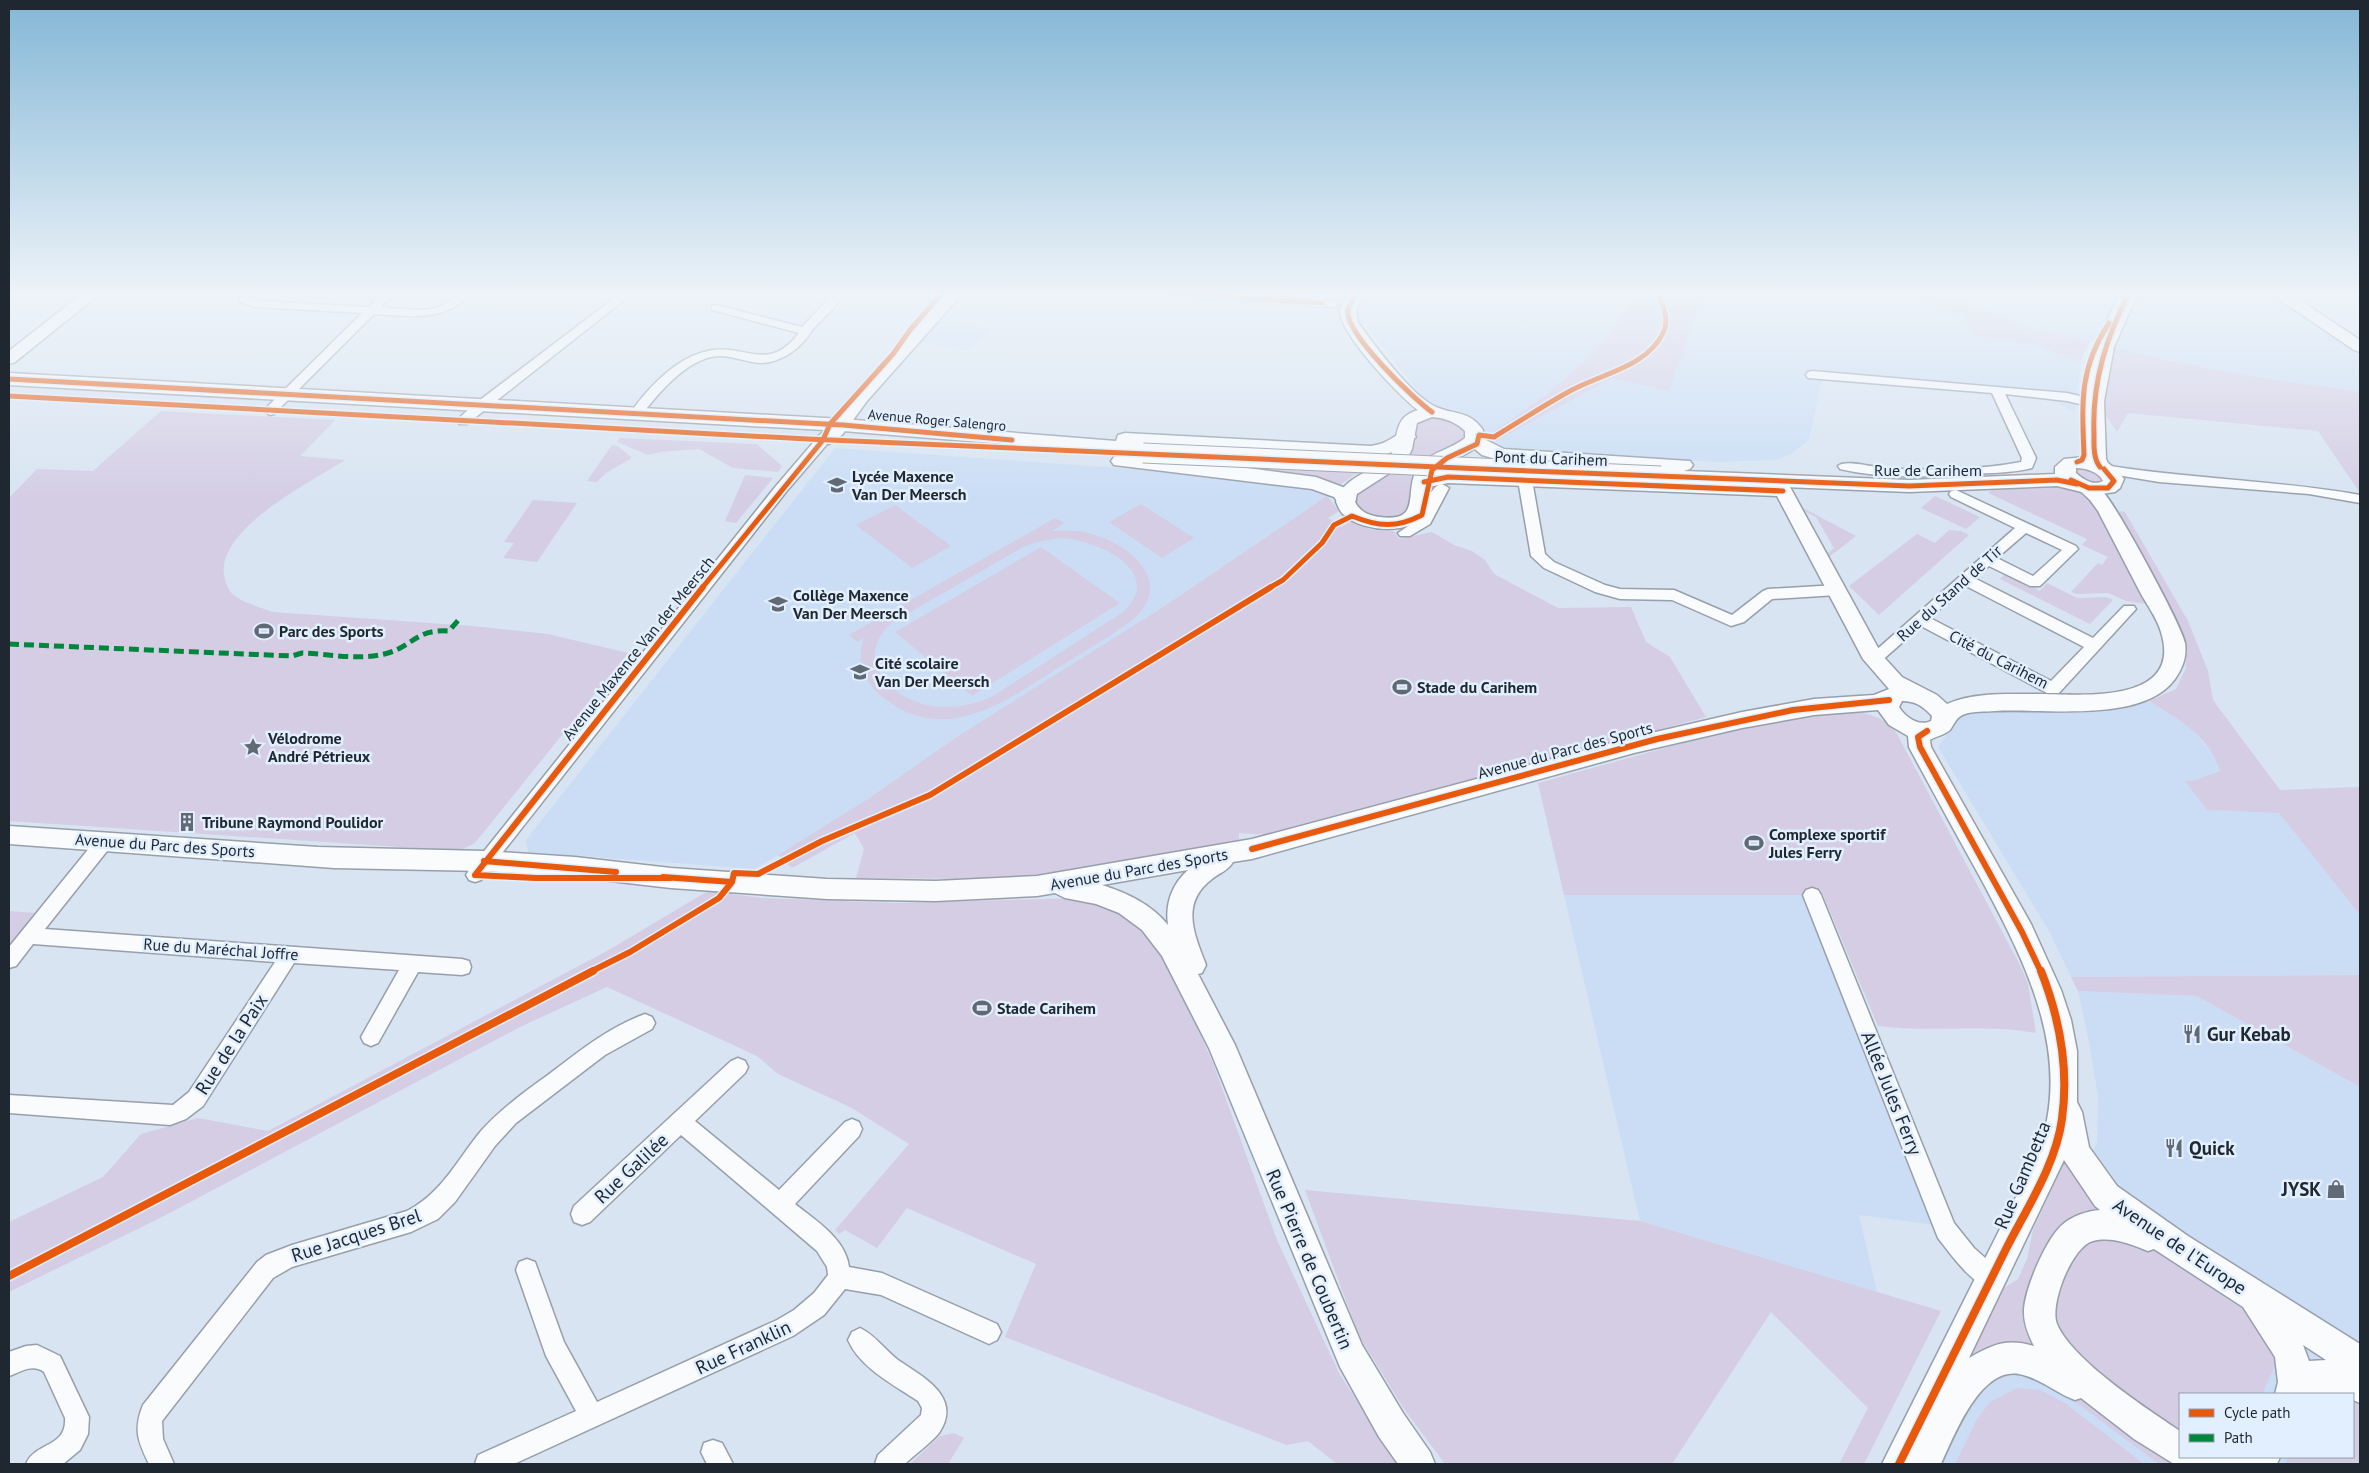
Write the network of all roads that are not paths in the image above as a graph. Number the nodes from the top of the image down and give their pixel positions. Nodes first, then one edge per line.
1 (320, 362) edge
2 (538, 362) edge
3 (693, 362) edge
4 (887, 362) edge
5 (892, 362) edge
6 (1373, 362) edge
7 (1378, 362) edge
8 (2100, 362) edge
9 (1812, 375) dead end
10 (9, 379) edge
11 (1997, 390) junction
12 (287, 395) junction
13 (9, 396) edge
14 (2087, 402) junction
15 (480, 406) junction
16 (270, 411) junction
17 (1432, 412) junction
18 (635, 414) junction
19 (1413, 418) junction
20 (463, 421) junction
21 (832, 430) junction
22 (1406, 437) junction
23 (961, 440) junction
24 (1474, 440) junction
25 (1144, 451) joint
26 (2071, 465) junction
27 (1660, 474) junction
28 (1735, 475) junction
29 (1843, 475) junction
30 (2107, 477) junction
31 (1525, 480) junction
32 (1778, 483) junction
33 (1420, 484) junction
34 (2081, 485) junction
35 (1442, 488) dead end
36 (1956, 494) dead end
37 (2360, 499) edge
38 (1346, 500) junction
39 (2113, 522) junction
40 (1412, 525) junction
41 (2024, 527) junction
42 (1987, 559) junction
43 (1964, 579) junction
44 (1836, 590) junction
45 (2129, 609) dead end
46 (1920, 619) junction
47 (2094, 645) junction
48 (1874, 659) junction
49 (1918, 696) junction
50 (1890, 699) junction
51 (2029, 702) junction
52 (1935, 725) junction
53 (9, 835) edge
54 (105, 842) junction
55 (1252, 849) junction
56 (479, 868) junction
57 (1037, 886) junction
58 (1812, 895) dead end
59 (29, 936) junction
60 (290, 954) junction
61 (9, 960) edge
62 (414, 963) junction
63 (462, 967) dead end
64 (645, 1024) dead end
65 (371, 1036) dead end
66 (1221, 1045) junction
67 (738, 1066) dead end
68 (2064, 1081) junction
69 (9, 1104) edge
70 (680, 1121) junction
71 (852, 1129) dead end
72 (779, 1205) junction
73 (582, 1214) dead end
74 (2177, 1247) junction
75 (527, 1270) dead end
76 (839, 1277) junction
77 (1992, 1279) junction
78 (2244, 1290) junction
79 (989, 1332) dead end
80 (860, 1340) dead end
81 (9, 1364) edge
82 (2360, 1364) edge
83 (2360, 1387) edge
84 (2293, 1390) edge
85 (592, 1417) junction
86 (2179, 1449) edge
87 (2179, 1450) edge
88 (2200, 1458) edge
89 (2224, 1458) edge
90 (38, 1464) edge
91 (162, 1464) edge
92 (487, 1464) edge
93 (887, 1464) edge
94 (1418, 1464) edge
95 (1899, 1464) edge
96 (1923, 1464) edge

1 - 12 street
2 - 15 street
3 - 18 street
4 - 21 street
5 - 21 street
6 - 19 street
7 - 17 street
8 - 14 main road
9 - 11 street
10 - 12 main road, Avenue Roger Salengro
11 - 14 street
11 - 29 street
12 - 15 main road, Avenue Roger Salengro
12 - 16 street
13 - 16 main road, Avenue Roger Salengro
14 - 26 main road
14 - 30 main road
15 - 18 main road, Avenue Roger Salengro
15 - 20 street
16 - 20 main road, Avenue Roger Salengro
17 - 19 street
17 - 24 street
18 - 21 main road, Avenue Roger Salengro
19 - 22 street
20 - 21 main road, Avenue Roger Salengro
21 - 23 main road, Avenue Roger Salengro
21 - 56 street, Avenue Maxence Van der Meersch
22 - 23 main road
22 - 38 street
23 - 25 main road, Avenue Roger Salengro
23 - 38 main road
24 - 28 main road
24 - 33 street
25 - 27 main road, Pont du Carihem, bridge
26 - 30 main road
26 - 32 main road, Rue de Carihem
26 - 34 main road
27 - 28 main road, Pont du Carihem
27 - 32 main road, Pont du Carihem
28 - 32 main road, Pont du Carihem
29 - 32 main road
29 - 34 main road, Rue de Carihem
30 - 34 main road, Rue de Carihem
30 - 37 street
30 - 39 street
31 - 32 street, Rue de Carihem
31 - 33 street, Rue de Carihem
31 - 44 street
32 - 44 street
33 - 40 street
34 - 39 street
35 - 40 street
36 - 41 street
38 - 40 street
39 - 51 street
41 - 42 street, Rue du Stand de Tir
41 - 42 street
42 - 43 street, Rue du Stand de Tir
43 - 46 street, Rue du Stand de Tir
43 - 47 street
44 - 48 street
45 - 47 street, Cité du Carihem
46 - 47 street, Cité du Carihem
46 - 48 street, Rue du Stand de Tir
48 - 49 street
48 - 50 street
49 - 50 street, Avenue du Parc des Sports
49 - 51 street
49 - 52 street
50 - 52 street
50 - 55 street, Avenue du Parc des Sports
51 - 52 street
52 - 68 street, Rue Gambetta
53 - 54 street, Avenue du Parc des Sports
54 - 56 street, Avenue du Parc des Sports
54 - 59 street
55 - 57 street, Avenue du Parc des Sports
55 - 66 street, Rue Pierre de Coubertin
56 - 57 street, Avenue du Parc des Sports
57 - 66 street, Rue Pierre de Coubertin
58 - 77 street, Allée Jules Ferry
59 - 60 street, Rue du Maréchal Joffre
59 - 61 street
60 - 62 street, Rue du Maréchal Joffre
60 - 69 street, Rue de la Paix
62 - 63 street, Rue du Maréchal Joffre
62 - 65 street
64 - 91 street, Rue Jacques Brel
66 - 94 street, Rue Pierre de Coubertin
67 - 70 street, Rue Galilée
68 - 74 street, Avenue de l'Europe
68 - 77 street, Rue Gambetta
70 - 72 street, Rue Galilée
70 - 73 street, Rue Galilée
71 - 72 street
72 - 76 street, Rue Galilée
74 - 78 street, Avenue de l'Europe
74 - 86 street
75 - 85 street
76 - 79 street
76 - 85 street, Rue Franklin
77 - 95 street, Rue Gambetta
78 - 82 street, Avenue de l'Europe
78 - 84 street
80 - 93 street
81 - 90 street
83 - 84 street
85 - 92 street, Rue Franklin
87 - 96 street
88 - 89 street

